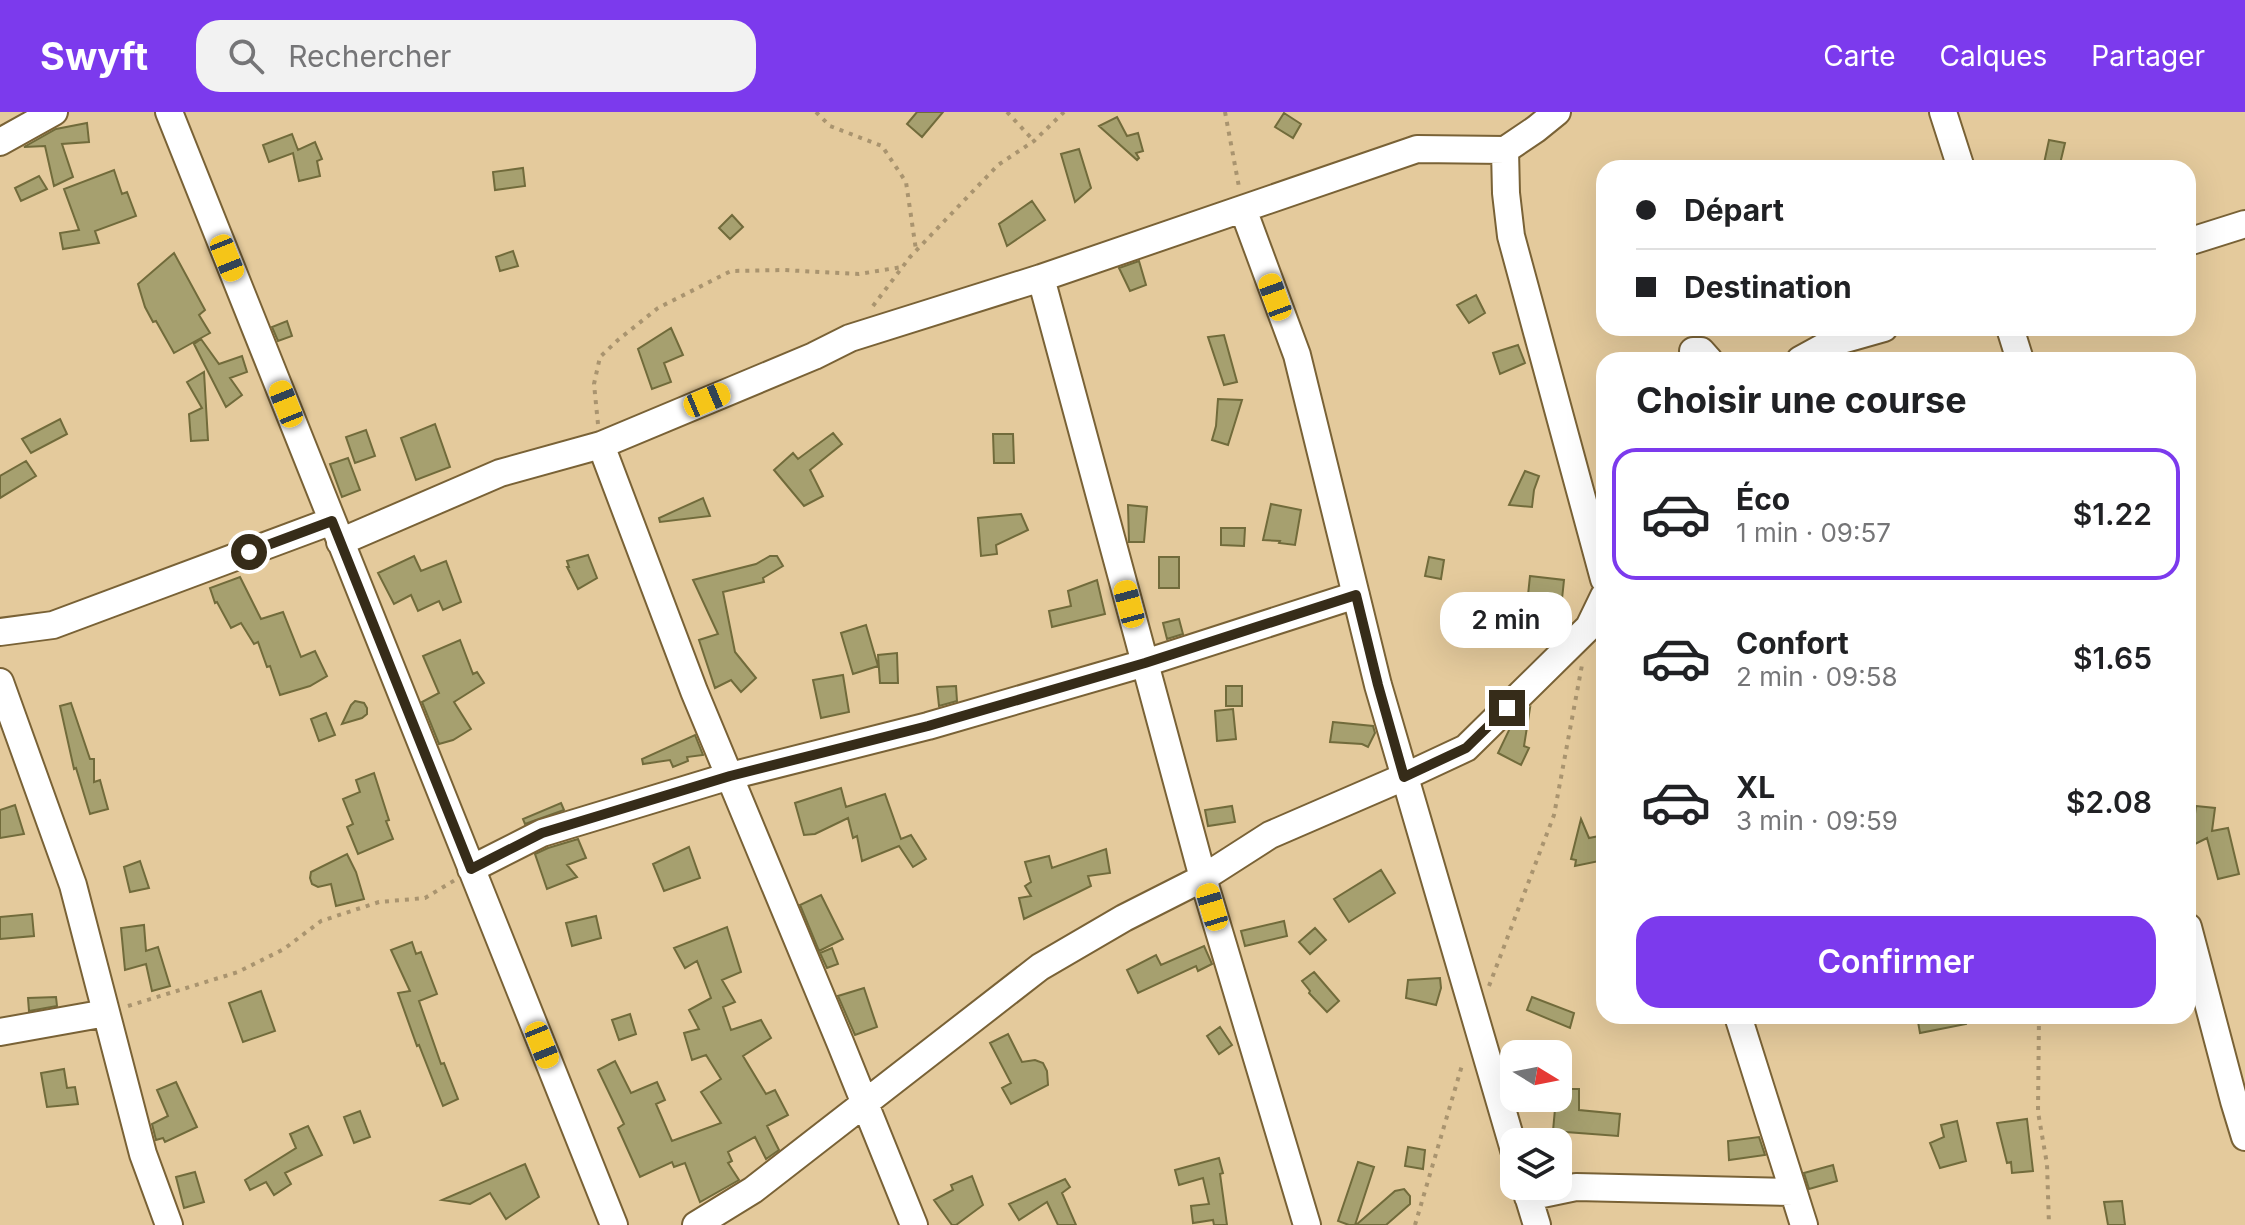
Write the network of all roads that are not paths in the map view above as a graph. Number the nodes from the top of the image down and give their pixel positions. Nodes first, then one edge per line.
1 (54, 112) edge
2 (169, 112) edge
3 (1557, 112) edge
4 (1943, 112) edge
5 (0, 142) edge
6 (1505, 150) junction
7 (1958, 160) edge
8 (1243, 209) junction
9 (2245, 224) edge
10 (2196, 239) edge
11 (1041, 278) junction
12 (1856, 336) edge
13 (1815, 352) edge
14 (601, 445) junction
15 (336, 531) junction
16 (1596, 549) edge
17 (1356, 595) junction
18 (1596, 613) edge
19 (0, 632) edge
20 (1145, 663) junction
21 (0, 682) edge
22 (730, 776) junction
23 (1404, 777) junction
24 (471, 869) junction
25 (1203, 878) junction
26 (2196, 957) edge
27 (106, 1013) junction
28 (1740, 1024) edge
29 (0, 1032) edge
30 (864, 1102) junction
31 (1508, 1128) edge
32 (2245, 1137) edge
33 (1572, 1187) edge
34 (1793, 1192) junction
35 (1529, 1200) edge
36 (169, 1225) edge
37 (614, 1225) edge
38 (696, 1225) edge
39 (914, 1225) edge
40 (1307, 1225) edge
41 (1537, 1225) edge
42 (1804, 1225) edge

1 - 5 street
2 - 15 street
3 - 6 street
4 - 7 street
6 - 8 street
6 - 16 street
8 - 11 street
8 - 17 street
9 - 10 street
11 - 14 street
11 - 20 street
12 - 13 street
14 - 15 street
14 - 22 street
15 - 19 street
15 - 24 street
17 - 20 street
17 - 23 street
18 - 23 street
20 - 22 street
20 - 25 street
21 - 27 street
22 - 24 street
22 - 30 street
23 - 25 street
23 - 31 street
24 - 37 street
25 - 30 street
25 - 40 street
26 - 32 street
27 - 29 street
27 - 36 street
28 - 34 street
30 - 38 street
30 - 39 street
33 - 34 street
34 - 42 street
35 - 41 street

